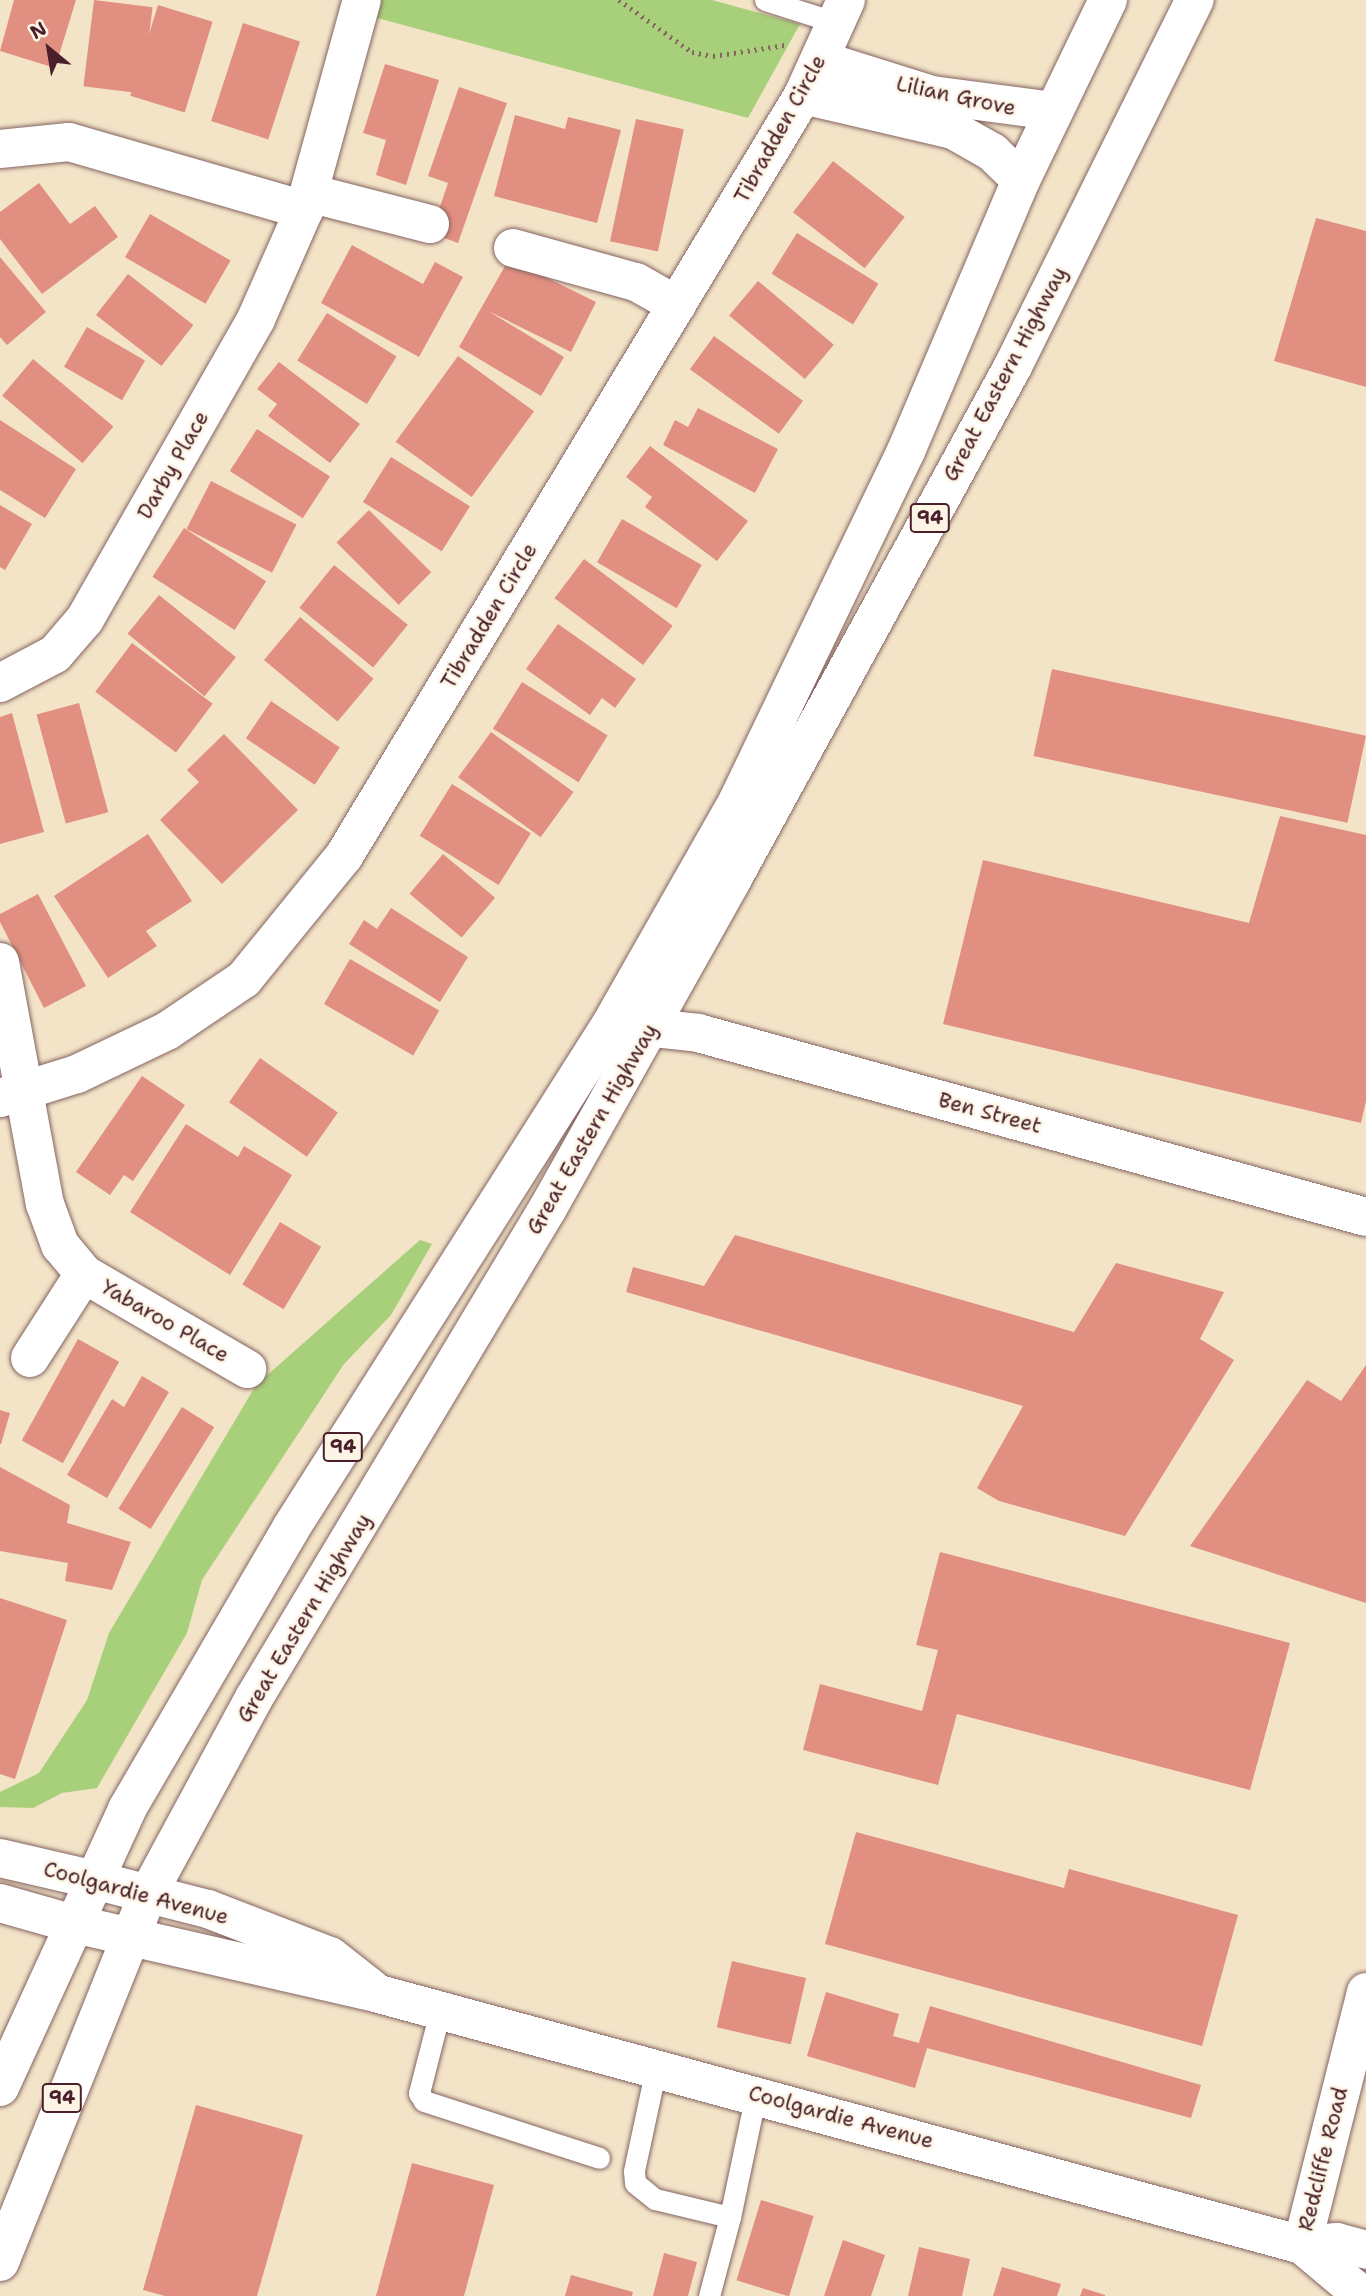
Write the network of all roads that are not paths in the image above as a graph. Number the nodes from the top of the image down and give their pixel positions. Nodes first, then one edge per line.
1 (362, 0) edge
2 (765, 0) edge
3 (1108, 0) edge
4 (1195, 0) edge
5 (832, 33) edge
6 (803, 95) junction
7 (1054, 111) junction
8 (0, 149) edge
9 (1021, 180) junction
10 (307, 202) junction
11 (429, 224) dead end
12 (513, 248) dead end
13 (677, 305) junction
14 (0, 683) edge
15 (0, 962) edge
16 (611, 1024) junction
17 (649, 1028) junction
18 (14, 1094) edge
19 (1366, 1217) edge
20 (84, 1274) junction
21 (30, 1358) dead end
22 (247, 1368) dead end
23 (0, 1858) edge
24 (90, 1879) junction
25 (148, 1894) junction
26 (0, 1903) edge
27 (70, 1923) junction
28 (130, 1936) junction
29 (1366, 1992) edge
30 (379, 1994) junction
31 (440, 2011) junction
32 (656, 2068) junction
33 (0, 2087) edge
34 (756, 2094) junction
35 (599, 2158) dead end
36 (730, 2217) junction
37 (1302, 2245) junction
38 (1366, 2250) edge
39 (0, 2262) edge
40 (1363, 2292) edge
41 (709, 2296) edge

1 - 10 main road
2 - 5 lane
3 - 7 main road, Great Eastern Highway / 94
4 - 17 main road, Great Eastern Highway / 94
5 - 6 main road, Tibradden Circle
5 - 7 main road, Lilian Grove
6 - 9 main road, Lilian Grove
6 - 13 main road, Tibradden Circle
7 - 9 main road, Great Eastern Highway / 94
8 - 10 main road
9 - 16 main road, Great Eastern Highway / 94
10 - 11 main road
10 - 14 main road, Darby Place
12 - 13 main road
13 - 18 main road, Tibradden Circle
15 - 18 main road, Yabaroo Place
16 - 17 main road, Ben Street
16 - 24 main road, Great Eastern Highway / 94
17 - 19 main road, Ben Street
17 - 25 main road, Great Eastern Highway / 94
18 - 20 main road, Yabaroo Place
20 - 21 main road, Yabaroo Place
20 - 22 main road, Yabaroo Place
23 - 24 main road, Coolgardie Avenue
24 - 25 main road, Coolgardie Avenue
24 - 27 main road, Great Eastern Highway / 94
25 - 28 main road, Great Eastern Highway / 94
25 - 30 main road, Coolgardie Avenue
26 - 27 main road, Coolgardie Avenue
27 - 28 main road, Coolgardie Avenue
27 - 33 main road, Great Eastern Highway / 94
28 - 30 main road, Coolgardie Avenue
28 - 39 main road, Great Eastern Highway / 94
29 - 37 main road, Redcliffe Road
30 - 31 main road, Coolgardie Avenue
31 - 32 main road, Coolgardie Avenue
31 - 35 lane
32 - 34 main road, Coolgardie Avenue
32 - 36 lane
34 - 36 lane
34 - 37 main road, Coolgardie Avenue
36 - 41 lane
37 - 38 main road, Coolgardie Avenue
37 - 40 main road, Coolgardie Avenue

